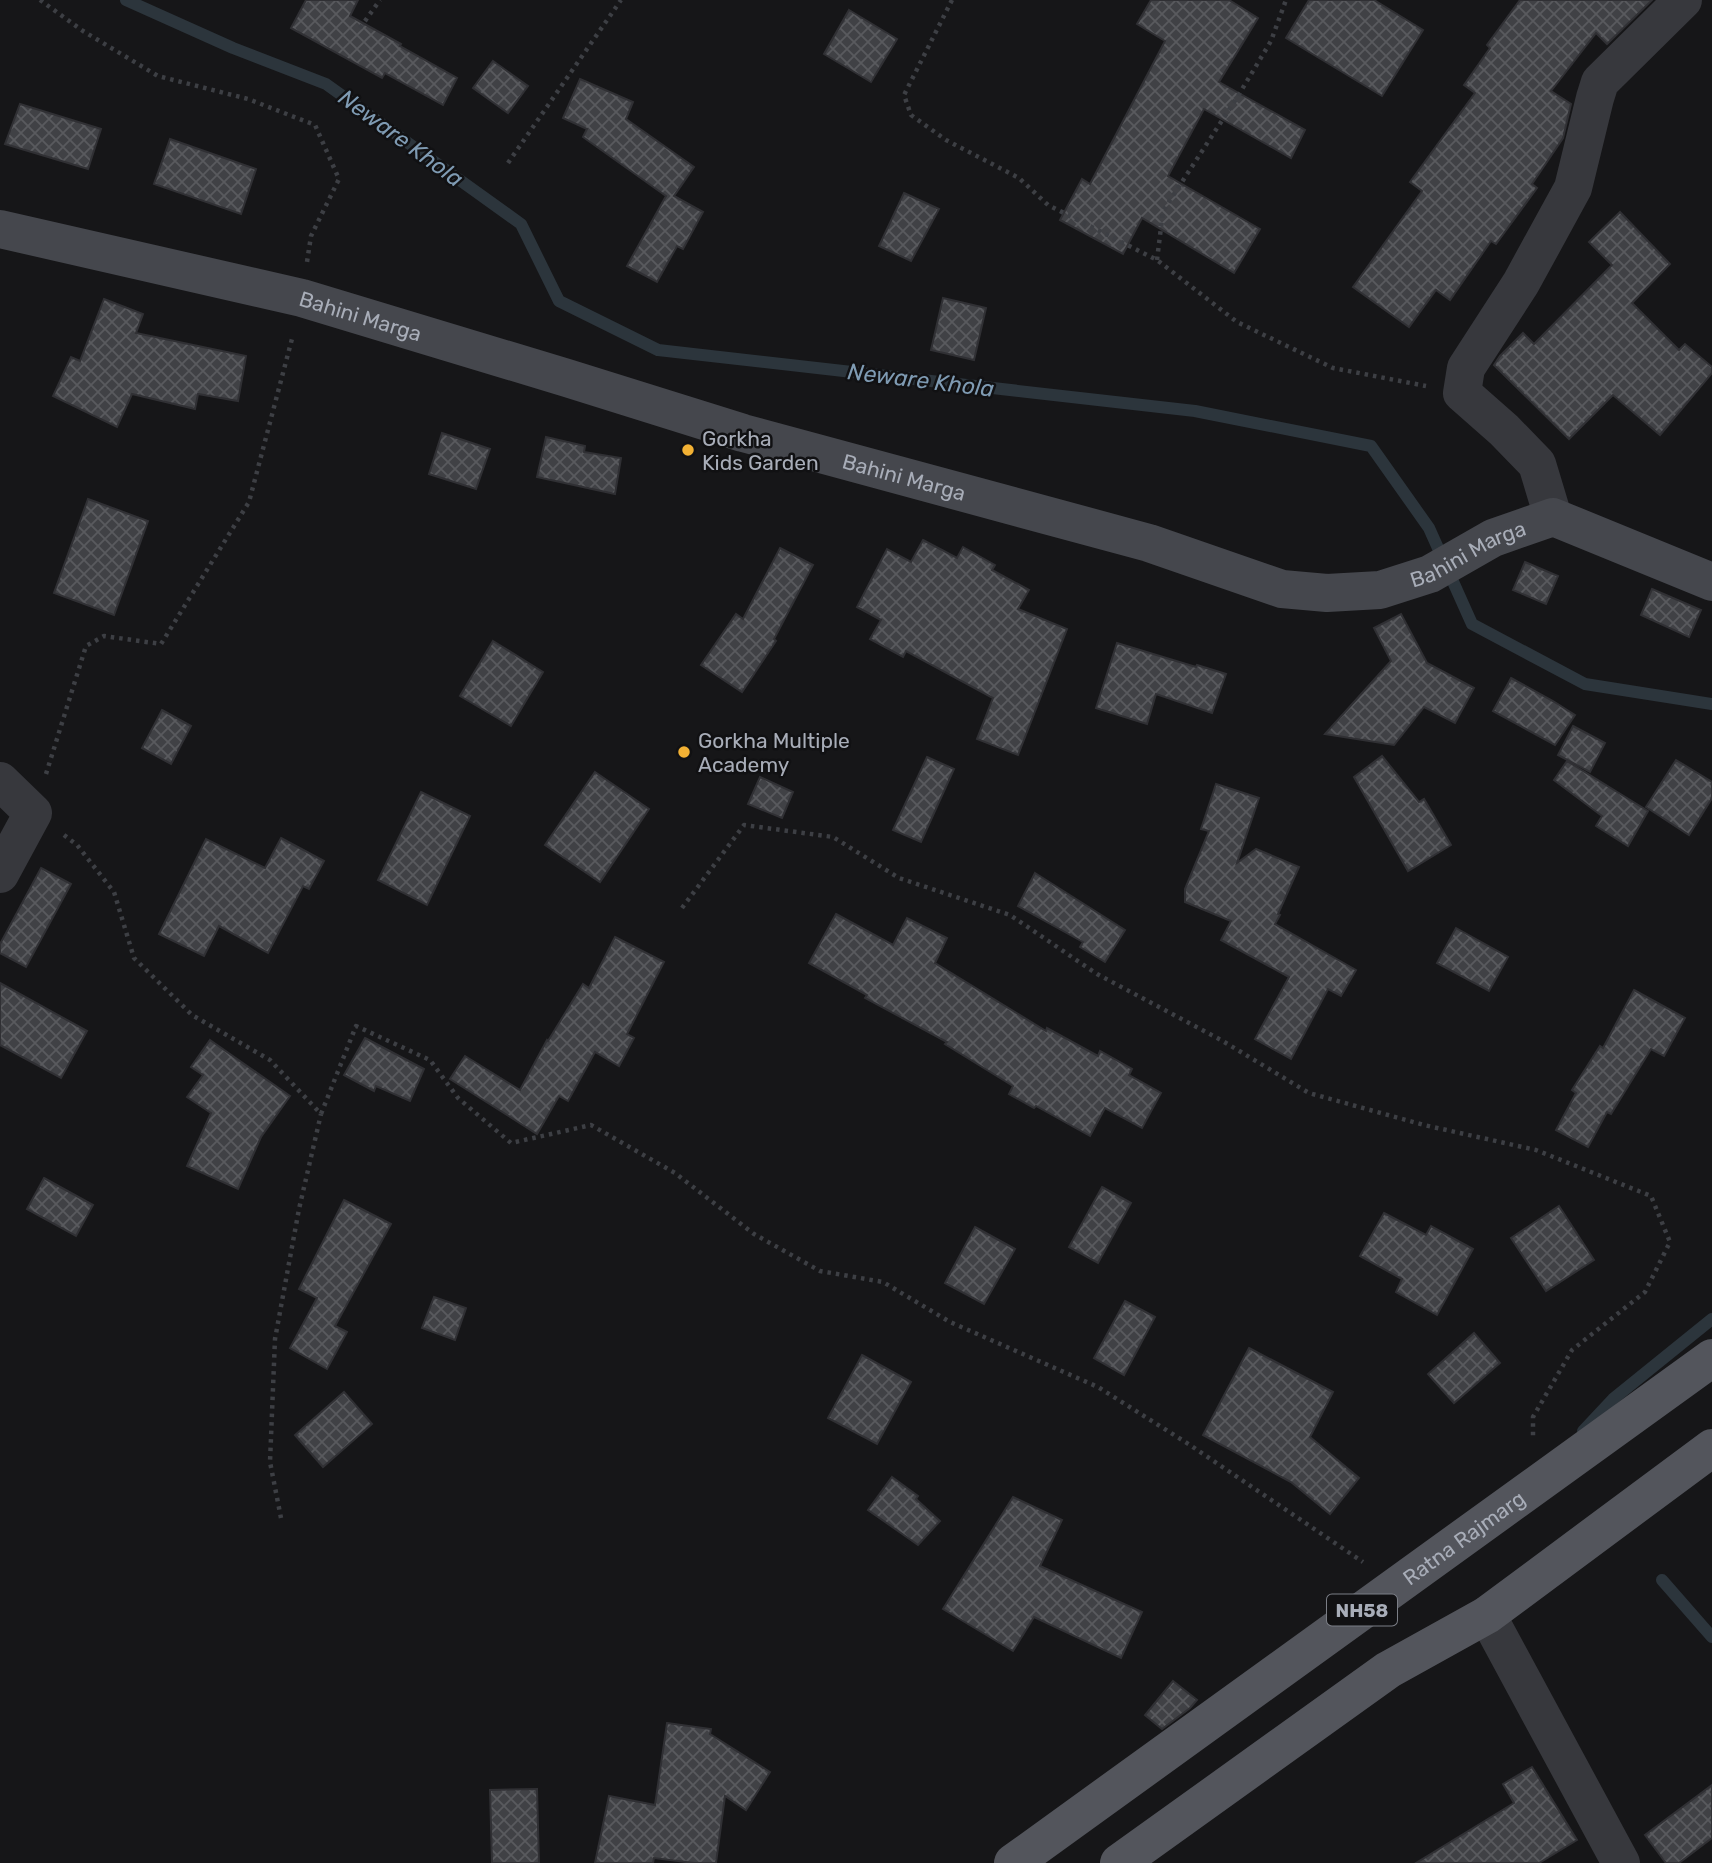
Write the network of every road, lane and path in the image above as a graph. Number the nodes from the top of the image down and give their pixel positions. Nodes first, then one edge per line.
1 (40, 0) edge
2 (380, 0) edge
3 (621, 0) edge
4 (952, 0) edge
5 (1286, 0) edge
6 (1683, 0) edge
7 (360, 28) dead end
8 (508, 163) dead end
9 (0, 229) edge
10 (1157, 260) junction
11 (302, 299) junction
12 (1462, 393) junction
13 (1553, 517) junction
14 (1712, 582) edge
15 (0, 781) edge
16 (33, 813) junction
17 (0, 874) edge
18 (682, 908) dead end
19 (321, 1114) junction
20 (1712, 1359) edge
21 (1712, 1448) edge
22 (1532, 1487) junction
23 (281, 1518) dead end
24 (1400, 1583) junction
25 (1487, 1615) junction
26 (1013, 1863) edge
27 (1119, 1863) edge
28 (1621, 1863) edge

1 - 11 path
2 - 7 path
3 - 8 path
4 - 10 path
5 - 10 path
6 - 12 street
9 - 11 street, Bahini Marga
10 - 12 path
11 - 13 street, Bahini Marga
11 - 16 path
12 - 13 street
13 - 14 street, Bahini Marga
15 - 16 street
16 - 17 street
16 - 19 path
18 - 22 path
19 - 23 path
19 - 24 path
20 - 22 main road, Ratna Rajmarg / NH58
21 - 25 main road
22 - 24 main road, Ratna Rajmarg / NH58
24 - 26 main road, Ratna Rajmarg / NH58
25 - 27 main road
25 - 28 street

